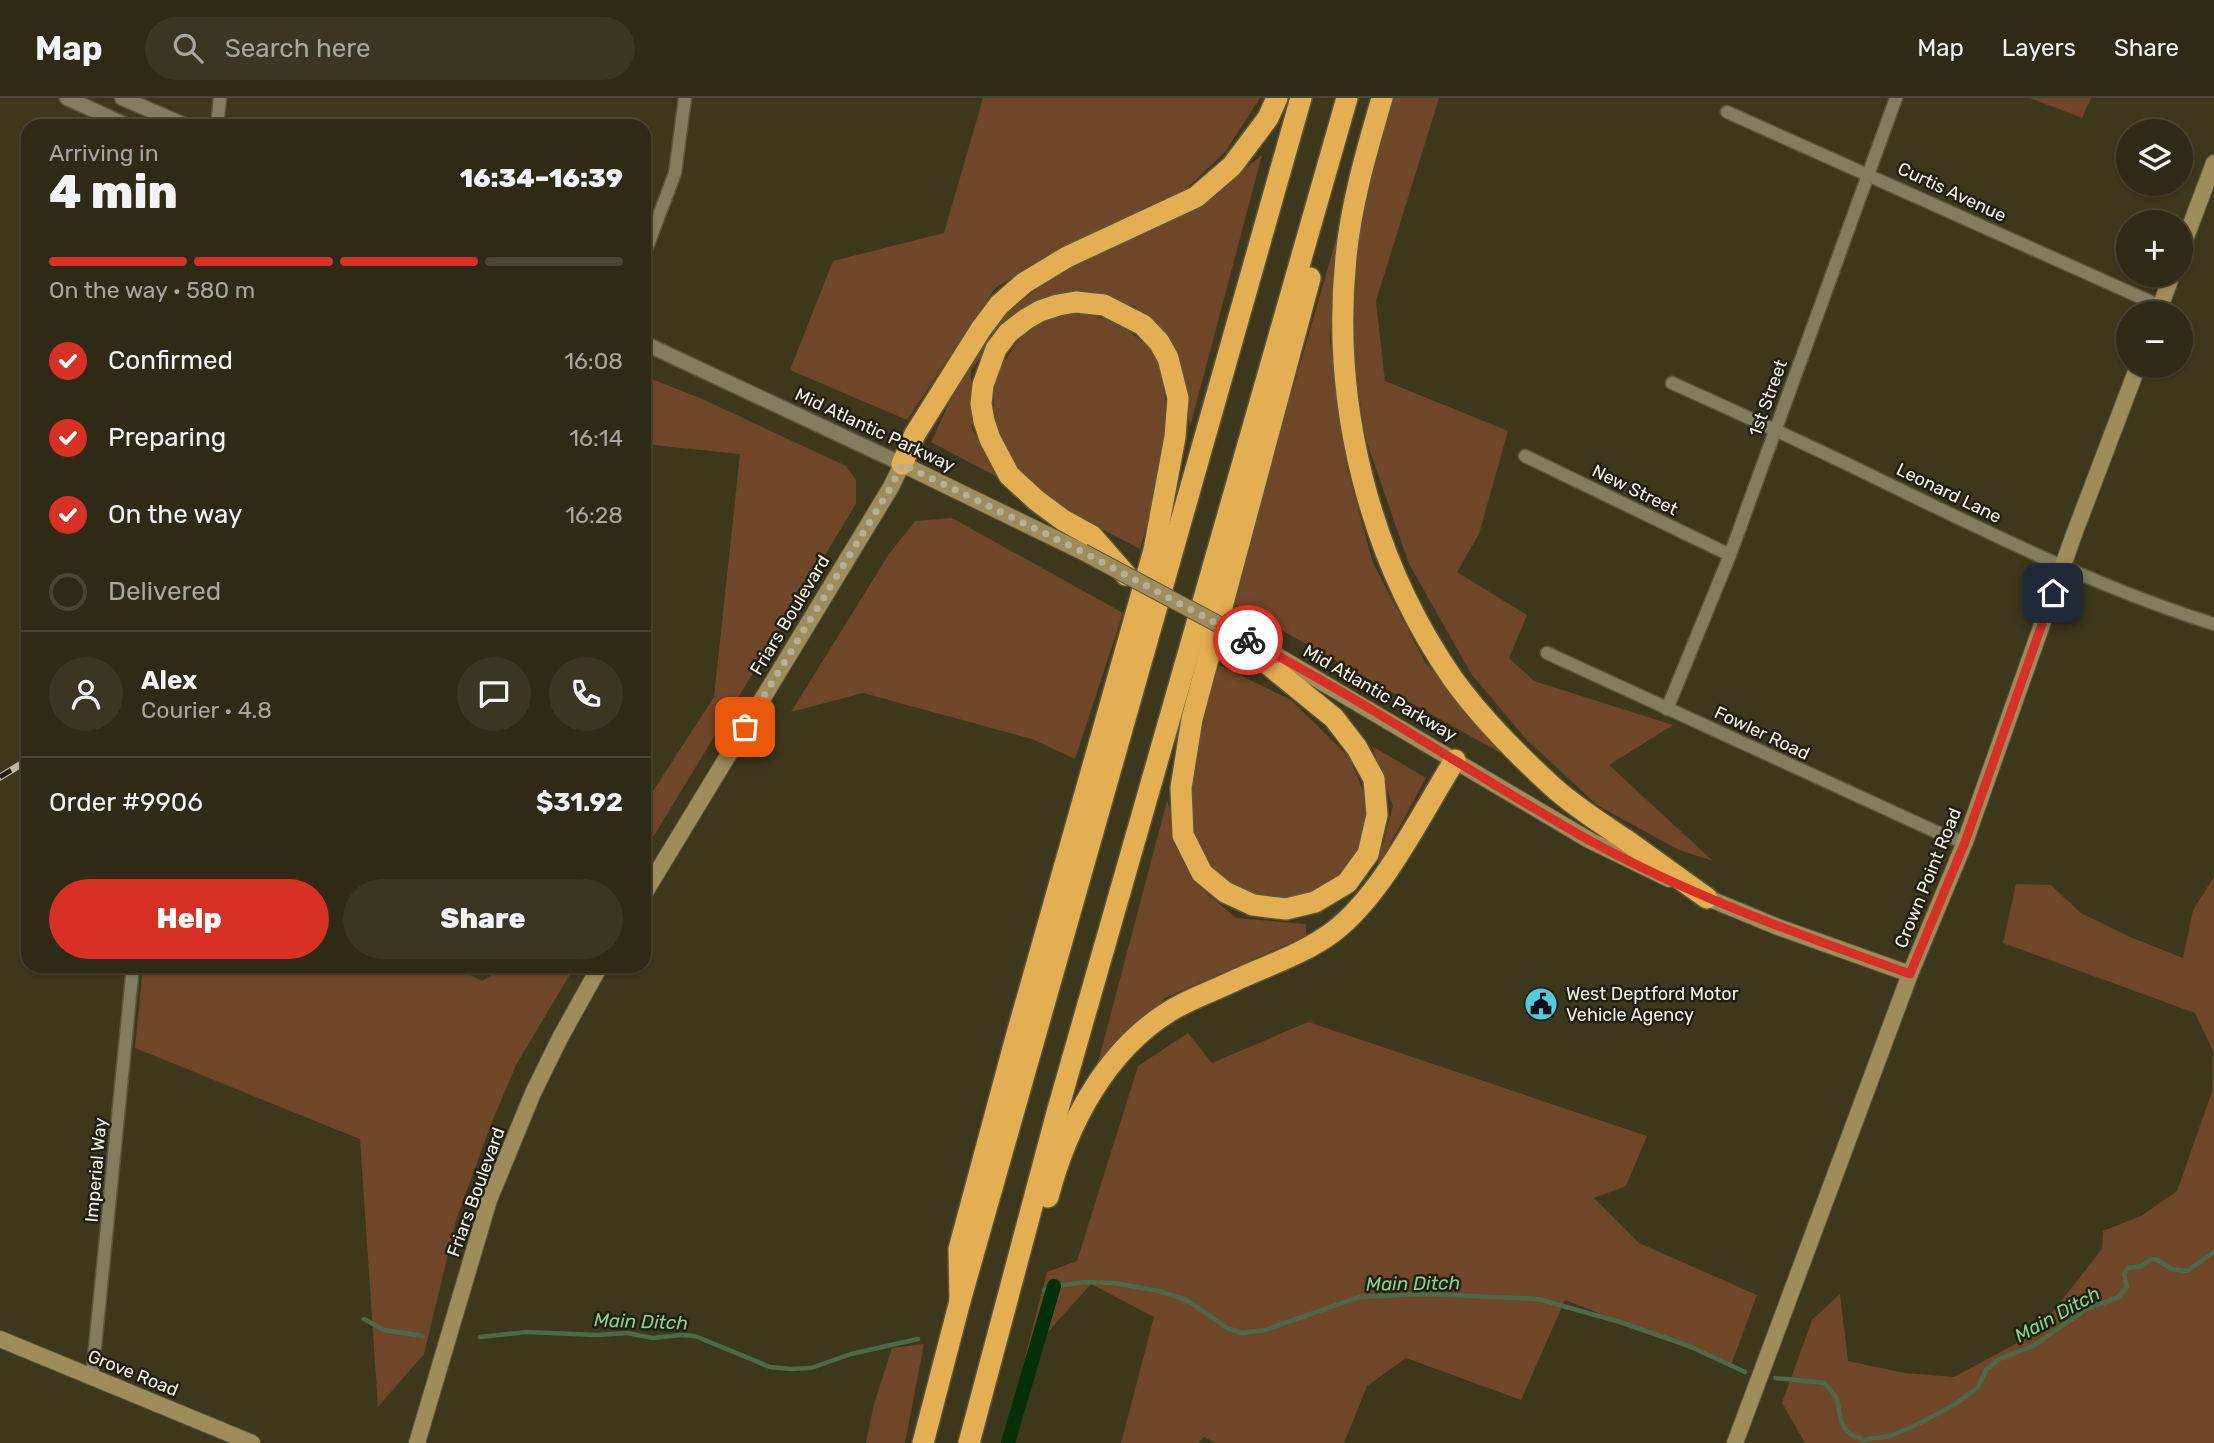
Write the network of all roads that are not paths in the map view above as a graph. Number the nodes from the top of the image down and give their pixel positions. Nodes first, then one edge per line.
1 (66, 98) edge
2 (122, 98) edge
3 (220, 98) edge
4 (685, 98) edge
5 (1277, 98) edge
6 (1301, 98) edge
7 (1347, 98) edge
8 (1361, 98) edge
9 (1382, 98) edge
10 (1896, 98) edge
11 (1727, 111) dead end
12 (112, 119) edge
13 (171, 119) edge
14 (218, 119) edge
15 (2214, 163) edge
16 (1869, 174) junction
17 (2193, 219) edge
18 (651, 236) edge
19 (2140, 301) edge
20 (651, 346) edge
21 (2133, 378) edge
22 (1672, 383) dead end
23 (1775, 429) junction
24 (1524, 456) dead end
25 (902, 464) junction
26 (1088, 544) junction
27 (1730, 555) junction
28 (2062, 568) junction
29 (1126, 575) joint
30 (2214, 624) edge
31 (1222, 627) joint
32 (1547, 653) dead end
33 (1273, 661) junction
34 (1667, 709) junction
35 (1455, 760) junction
36 (1965, 842) junction
37 (651, 882) edge
38 (1707, 898) junction
39 (132, 973) edge
40 (596, 973) edge
41 (1910, 974) junction
42 (960, 1301) junction
43 (0, 1339) edge
44 (92, 1377) junction
45 (252, 1443) edge
46 (417, 1443) edge
47 (923, 1443) edge
48 (969, 1443) edge
49 (983, 1443) edge
50 (1735, 1443) edge

1 - 12 street
2 - 13 street
3 - 14 street
4 - 18 street
5 - 25 highway
6 - 42 highway
7 - 48 highway
8 - 33 highway
9 - 38 highway
10 - 16 street, 1st Street
11 - 16 street, Curtis Avenue
15 - 17 main road
16 - 19 street, Curtis Avenue
16 - 23 street, 1st Street
20 - 25 street, Mid Atlantic Parkway
21 - 28 main road, Crown Point Road
22 - 23 street, Leonard Lane
23 - 27 street, 1st Street
23 - 28 street, Leonard Lane
24 - 27 street, New Street
25 - 26 main road, Mid Atlantic Parkway
25 - 37 main road, Friars Boulevard
26 - 29 highway
26 - 42 highway
27 - 34 street, 1st Street
28 - 30 street, Leonard Lane
28 - 36 main road, Crown Point Road
29 - 31 main road, bridge
31 - 33 highway, bridge
32 - 34 street, Fowler Road
33 - 35 main road, Mid Atlantic Parkway
34 - 36 street, Fowler Road
35 - 38 main road, Mid Atlantic Parkway
35 - 49 highway
36 - 41 main road, Crown Point Road
38 - 41 main road, Mid Atlantic Parkway
39 - 44 street, Imperial Way
40 - 46 main road, Friars Boulevard
41 - 50 main road, Crown Point Road
42 - 47 highway
43 - 44 main road, Grove Road
44 - 45 main road, Grove Road

